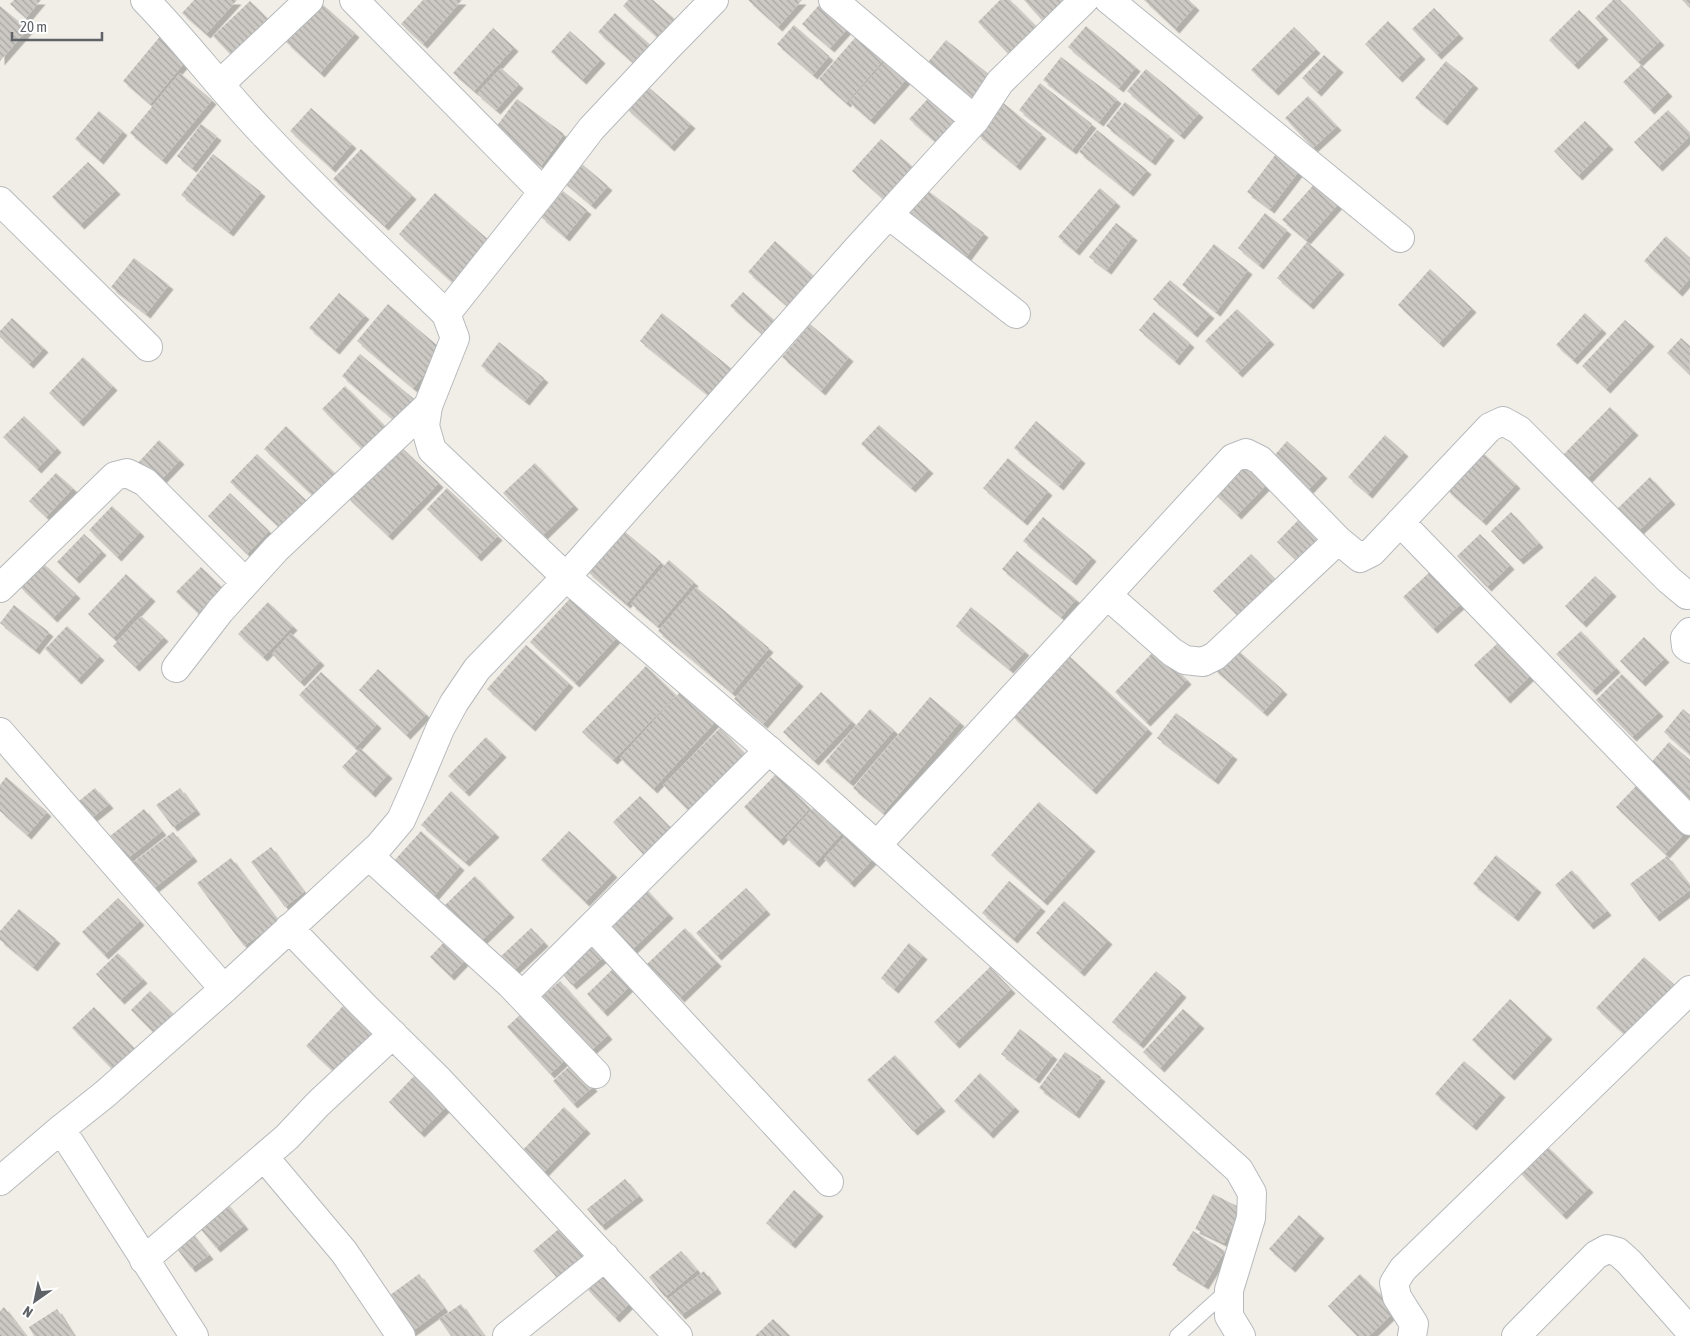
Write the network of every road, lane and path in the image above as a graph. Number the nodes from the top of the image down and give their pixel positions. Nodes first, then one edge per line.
1 (144, 0) edge
2 (309, 0) edge
3 (354, 0) edge
4 (714, 0) edge
5 (833, 0) edge
6 (1084, 0) edge
7 (1109, 0) edge
8 (220, 84) junction
9 (975, 120) junction
10 (543, 192) junction
11 (0, 201) edge
12 (889, 215) junction
13 (1400, 238) dead end
14 (446, 314) junction
15 (1016, 314) dead end
16 (148, 347) dead end
17 (428, 406) junction
18 (1400, 522) junction
19 (1338, 540) junction
20 (566, 576) junction
21 (245, 582) junction
22 (0, 588) edge
23 (1107, 595) junction
24 (1689, 595) edge
25 (1690, 632) edge
26 (1690, 649) edge
27 (176, 668) dead end
28 (0, 732) edge
29 (769, 750) junction
30 (1690, 821) edge
31 (877, 845) junction
32 (368, 856) junction
33 (592, 926) junction
34 (289, 928) junction
35 (224, 989) junction
36 (1690, 990) edge
37 (522, 996) junction
38 (393, 1034) junction
39 (596, 1074) dead end
40 (61, 1129) junction
41 (264, 1157) junction
42 (0, 1181) edge
43 (829, 1182) dead end
44 (604, 1257) junction
45 (144, 1260) junction
46 (1229, 1290) junction
47 (1688, 1325) edge
48 (1417, 1332) edge
49 (194, 1336) edge
50 (401, 1336) edge
51 (507, 1336) edge
52 (678, 1336) edge
53 (1177, 1336) edge
54 (1241, 1336) edge
55 (1516, 1336) edge

1 - 8 street
2 - 8 street
3 - 10 street
4 - 10 street
5 - 9 street
6 - 9 street
7 - 13 street
8 - 14 street
9 - 12 street
10 - 14 street
11 - 16 street
12 - 15 street
12 - 20 street
14 - 17 street
17 - 20 street
17 - 21 street
18 - 19 street
18 - 24 street
18 - 30 street
19 - 23 street
19 - 23 street
20 - 29 street
20 - 32 street
21 - 22 street
21 - 27 street
23 - 31 street
25 - 26 street
28 - 35 street
29 - 31 street
29 - 33 street
31 - 46 street
32 - 34 street
32 - 37 street
33 - 37 street
33 - 43 street
34 - 35 street
34 - 38 street
35 - 40 street
36 - 48 street
37 - 39 street
38 - 41 street
38 - 44 street
40 - 42 street
40 - 45 street
41 - 45 street
41 - 50 street
44 - 51 street
44 - 52 street
45 - 49 street
46 - 53 lane
46 - 54 street
47 - 55 street

